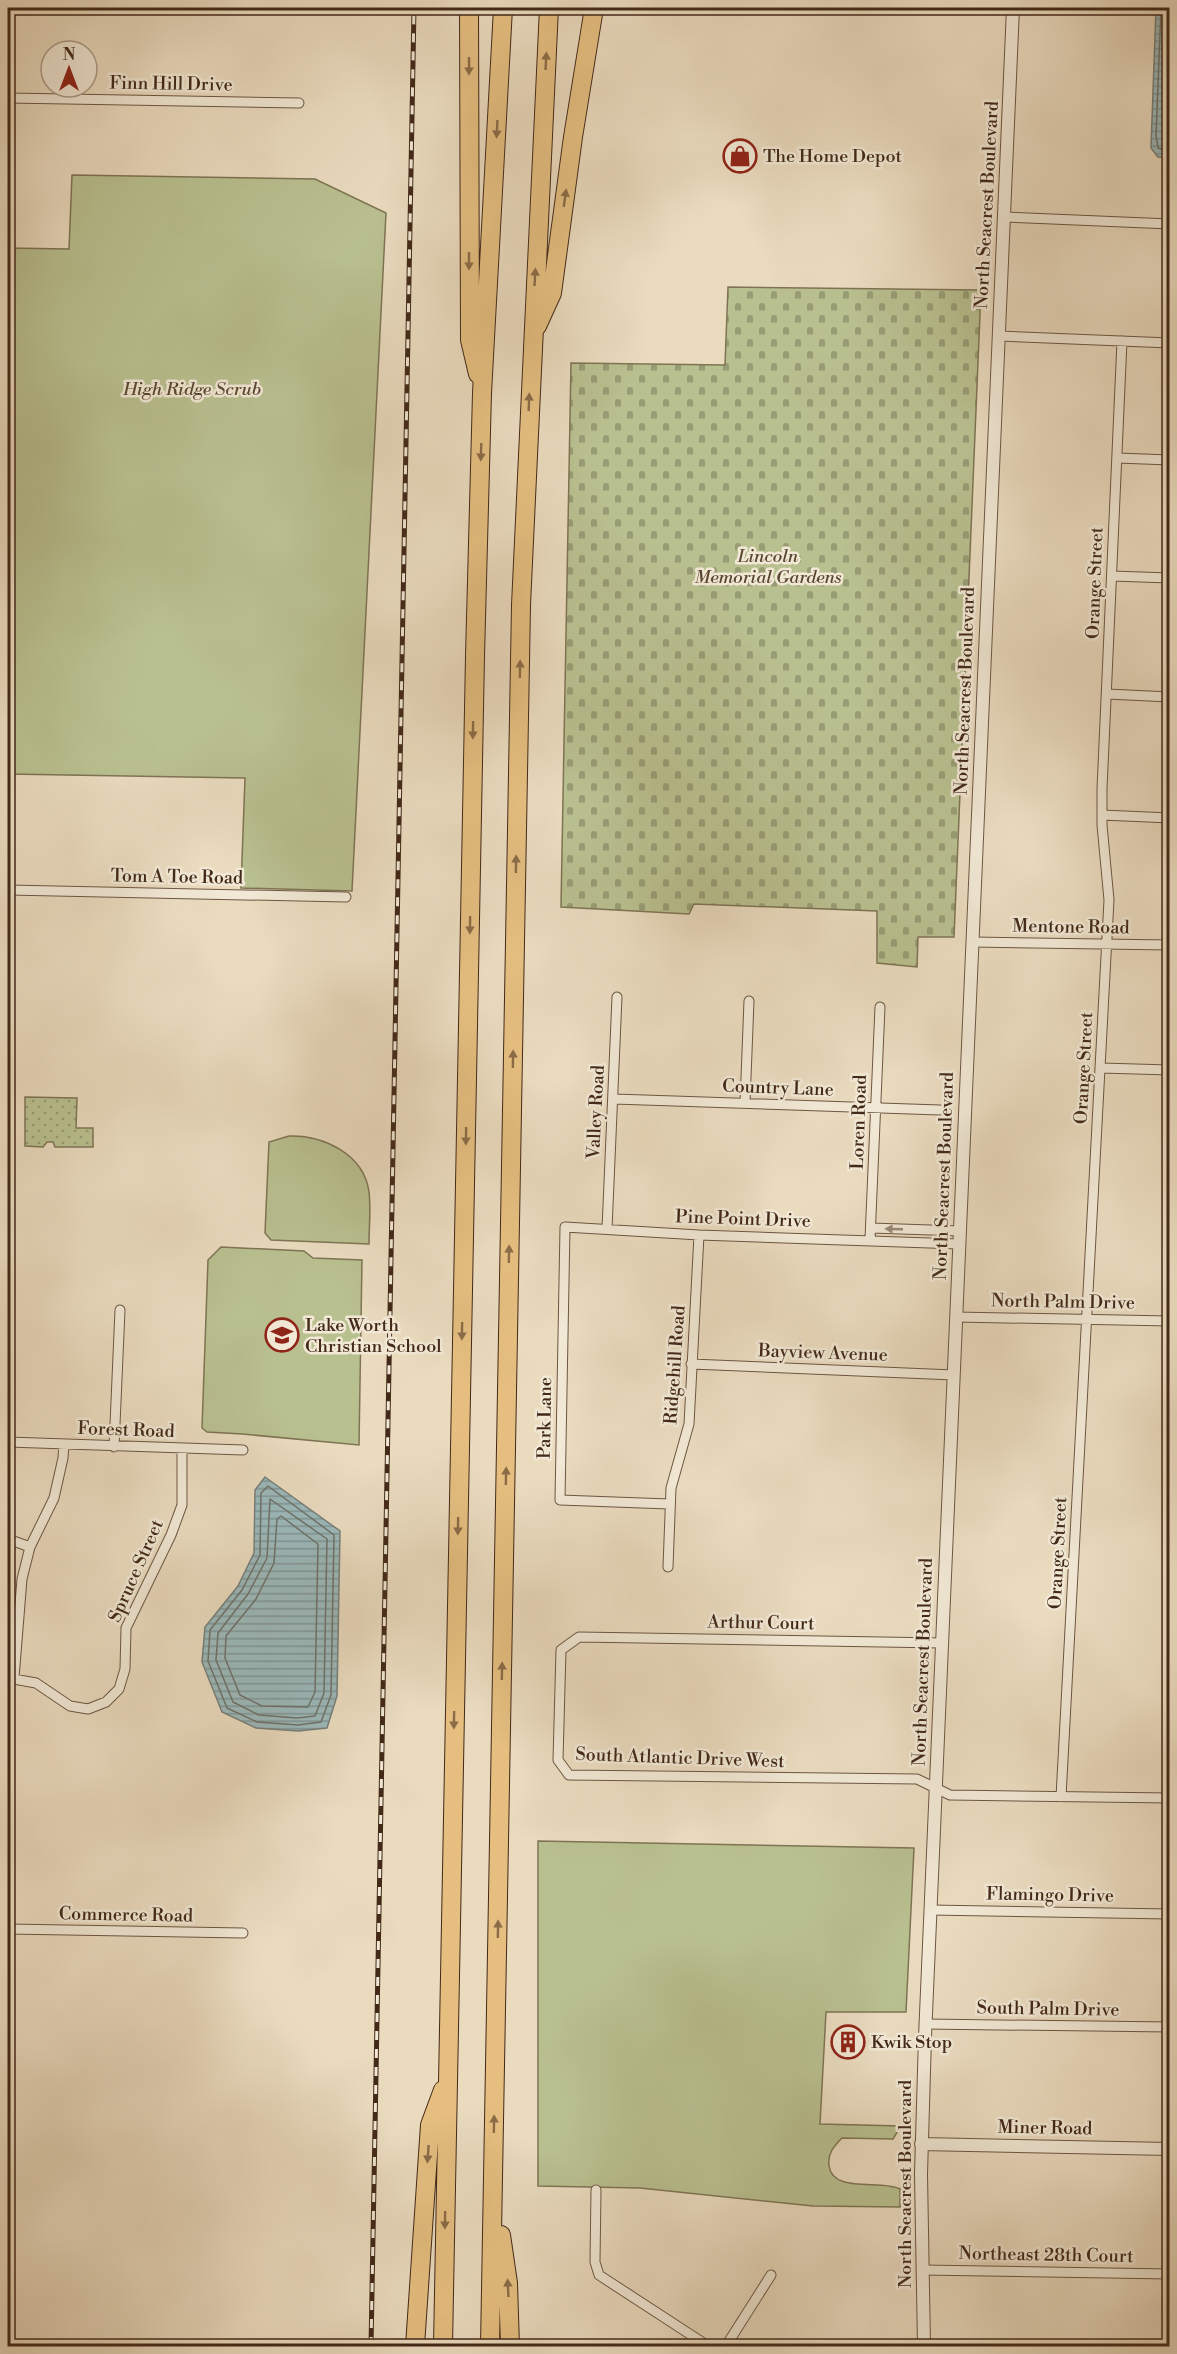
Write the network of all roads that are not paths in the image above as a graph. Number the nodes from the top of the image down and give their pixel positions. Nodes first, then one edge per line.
1 (469, 8) edge
2 (503, 8) edge
3 (549, 8) edge
4 (594, 8) edge
5 (1013, 8) edge
6 (8, 98) edge
7 (299, 103) dead end
8 (1004, 217) junction
9 (1170, 224) edge
10 (532, 336) junction
11 (999, 336) junction
12 (1122, 341) junction
13 (1170, 343) edge
14 (482, 393) junction
15 (1117, 458) junction
16 (1170, 460) edge
17 (1112, 576) junction
18 (1170, 578) edge
19 (1107, 694) junction
20 (1170, 697) edge
21 (1102, 815) junction
22 (1170, 818) edge
23 (8, 890) edge
24 (346, 897) dead end
25 (972, 942) junction
26 (1107, 944) junction
27 (1170, 945) edge
28 (618, 997) dead end
29 (749, 1001) dead end
30 (880, 1006) dead end
31 (1101, 1068) junction
32 (1170, 1070) edge
33 (614, 1099) junction
34 (745, 1103) junction
35 (876, 1108) junction
36 (940, 1110) dead end
37 (565, 1227) joint
38 (871, 1228) junction
39 (607, 1229) junction
40 (921, 1230) junction
41 (960, 1231) junction
42 (699, 1235) junction
43 (870, 1239) junction
44 (920, 1242) junction
45 (959, 1244) junction
46 (120, 1310) dead end
47 (956, 1317) junction
48 (1087, 1319) junction
49 (1170, 1321) edge
50 (692, 1364) junction
51 (954, 1375) junction
52 (8, 1442) edge
53 (64, 1444) junction
54 (114, 1446) junction
55 (182, 1449) junction
56 (243, 1450) dead end
57 (669, 1504) junction
58 (8, 1539) edge
59 (30, 1547) junction
60 (668, 1567) dead end
61 (579, 1637) joint
62 (942, 1643) junction
63 (10, 1678) edge
64 (936, 1787) junction
65 (1061, 1797) junction
66 (1170, 1798) edge
67 (930, 1910) junction
68 (1170, 1914) edge
69 (8, 1929) edge
70 (243, 1933) dead end
71 (925, 2024) junction
72 (1170, 2028) edge
73 (447, 2077) junction
74 (921, 2144) junction
75 (1170, 2149) edge
76 (493, 2183) junction
77 (596, 2190) dead end
78 (922, 2270) junction
79 (1170, 2274) edge
80 (771, 2276) dead end
81 (415, 2346) edge
82 (443, 2346) edge
83 (490, 2346) edge
84 (510, 2346) edge
85 (708, 2346) edge
86 (726, 2346) edge
87 (924, 2346) edge

1 -> 14 highway
2 -> 14 highway
10 -> 3 highway
10 -> 4 highway
5 - 8 street, North Seacrest Boulevard
6 - 7 street, Finn Hill Drive
8 - 9 street
8 - 11 street, North Seacrest Boulevard
76 -> 10 highway
11 - 12 street
11 - 25 street, North Seacrest Boulevard
12 - 13 street
12 - 15 street, Orange Street
14 -> 73 highway
15 - 16 street
15 - 17 street, Orange Street
17 - 18 street
17 - 19 street, Orange Street
19 - 20 street
19 - 21 street, Orange Street
21 - 22 street
21 - 26 street, Orange Street
23 - 24 street, Tom A Toe Road
25 - 26 street, Mentone Road
25 - 41 street, North Seacrest Boulevard
26 - 27 street, Mentone Road
26 - 31 street, Orange Street
28 - 33 street, Valley Road
29 - 34 street
30 - 35 street, Loren Road
31 - 32 street
31 - 48 street, Orange Street
33 - 34 street, Country Lane
33 - 39 street, Valley Road
34 - 35 street, Country Lane
35 - 36 street, Country Lane
35 - 38 street, Loren Road
37 - 39 street, Pine Point Drive
37 - 57 street, Park Lane
40 -> 38 street
38 - 43 street, Loren Road
39 - 42 street, Pine Point Drive
40 - 41 street
40 - 44 street
41 - 45 street, North Seacrest Boulevard
42 - 43 street, Pine Point Drive
42 - 50 street, Ridgehill Road
43 - 44 street, Pine Point Drive
44 - 45 street, Pine Point Drive
45 - 47 street, North Seacrest Boulevard
46 - 54 street
47 - 48 street, North Palm Drive
47 - 51 street, North Seacrest Boulevard
48 - 49 street, North Palm Drive
48 - 65 street, Orange Street
50 - 51 street, Bayview Avenue
50 - 57 street, Ridgehill Road
51 - 62 street, North Seacrest Boulevard
52 - 53 street, Forest Road
53 - 54 street, Forest Road
53 - 59 street
54 - 55 street, Forest Road
55 - 56 street, Forest Road
55 - 63 street, Spruce Street
57 - 60 street, Ridgehill Road
58 - 59 street
59 - 63 street
61 - 62 street, Arthur Court
61 - 64 street, South Atlantic Drive West
62 - 64 street, North Seacrest Boulevard
64 - 65 street
64 - 67 street, North Seacrest Boulevard
65 - 66 street
67 - 68 street, Flamingo Drive
67 - 71 street, North Seacrest Boulevard
69 - 70 street, Commerce Road
71 - 72 street, South Palm Drive
71 - 74 street, North Seacrest Boulevard
73 -> 81 highway
73 -> 82 highway
74 - 75 street, Miner Road
74 - 78 street, North Seacrest Boulevard
76 - 83 highway
84 -> 76 highway
77 - 85 street
78 - 79 street, Northeast 28th Court
78 - 87 street, North Seacrest Boulevard
80 - 86 street

